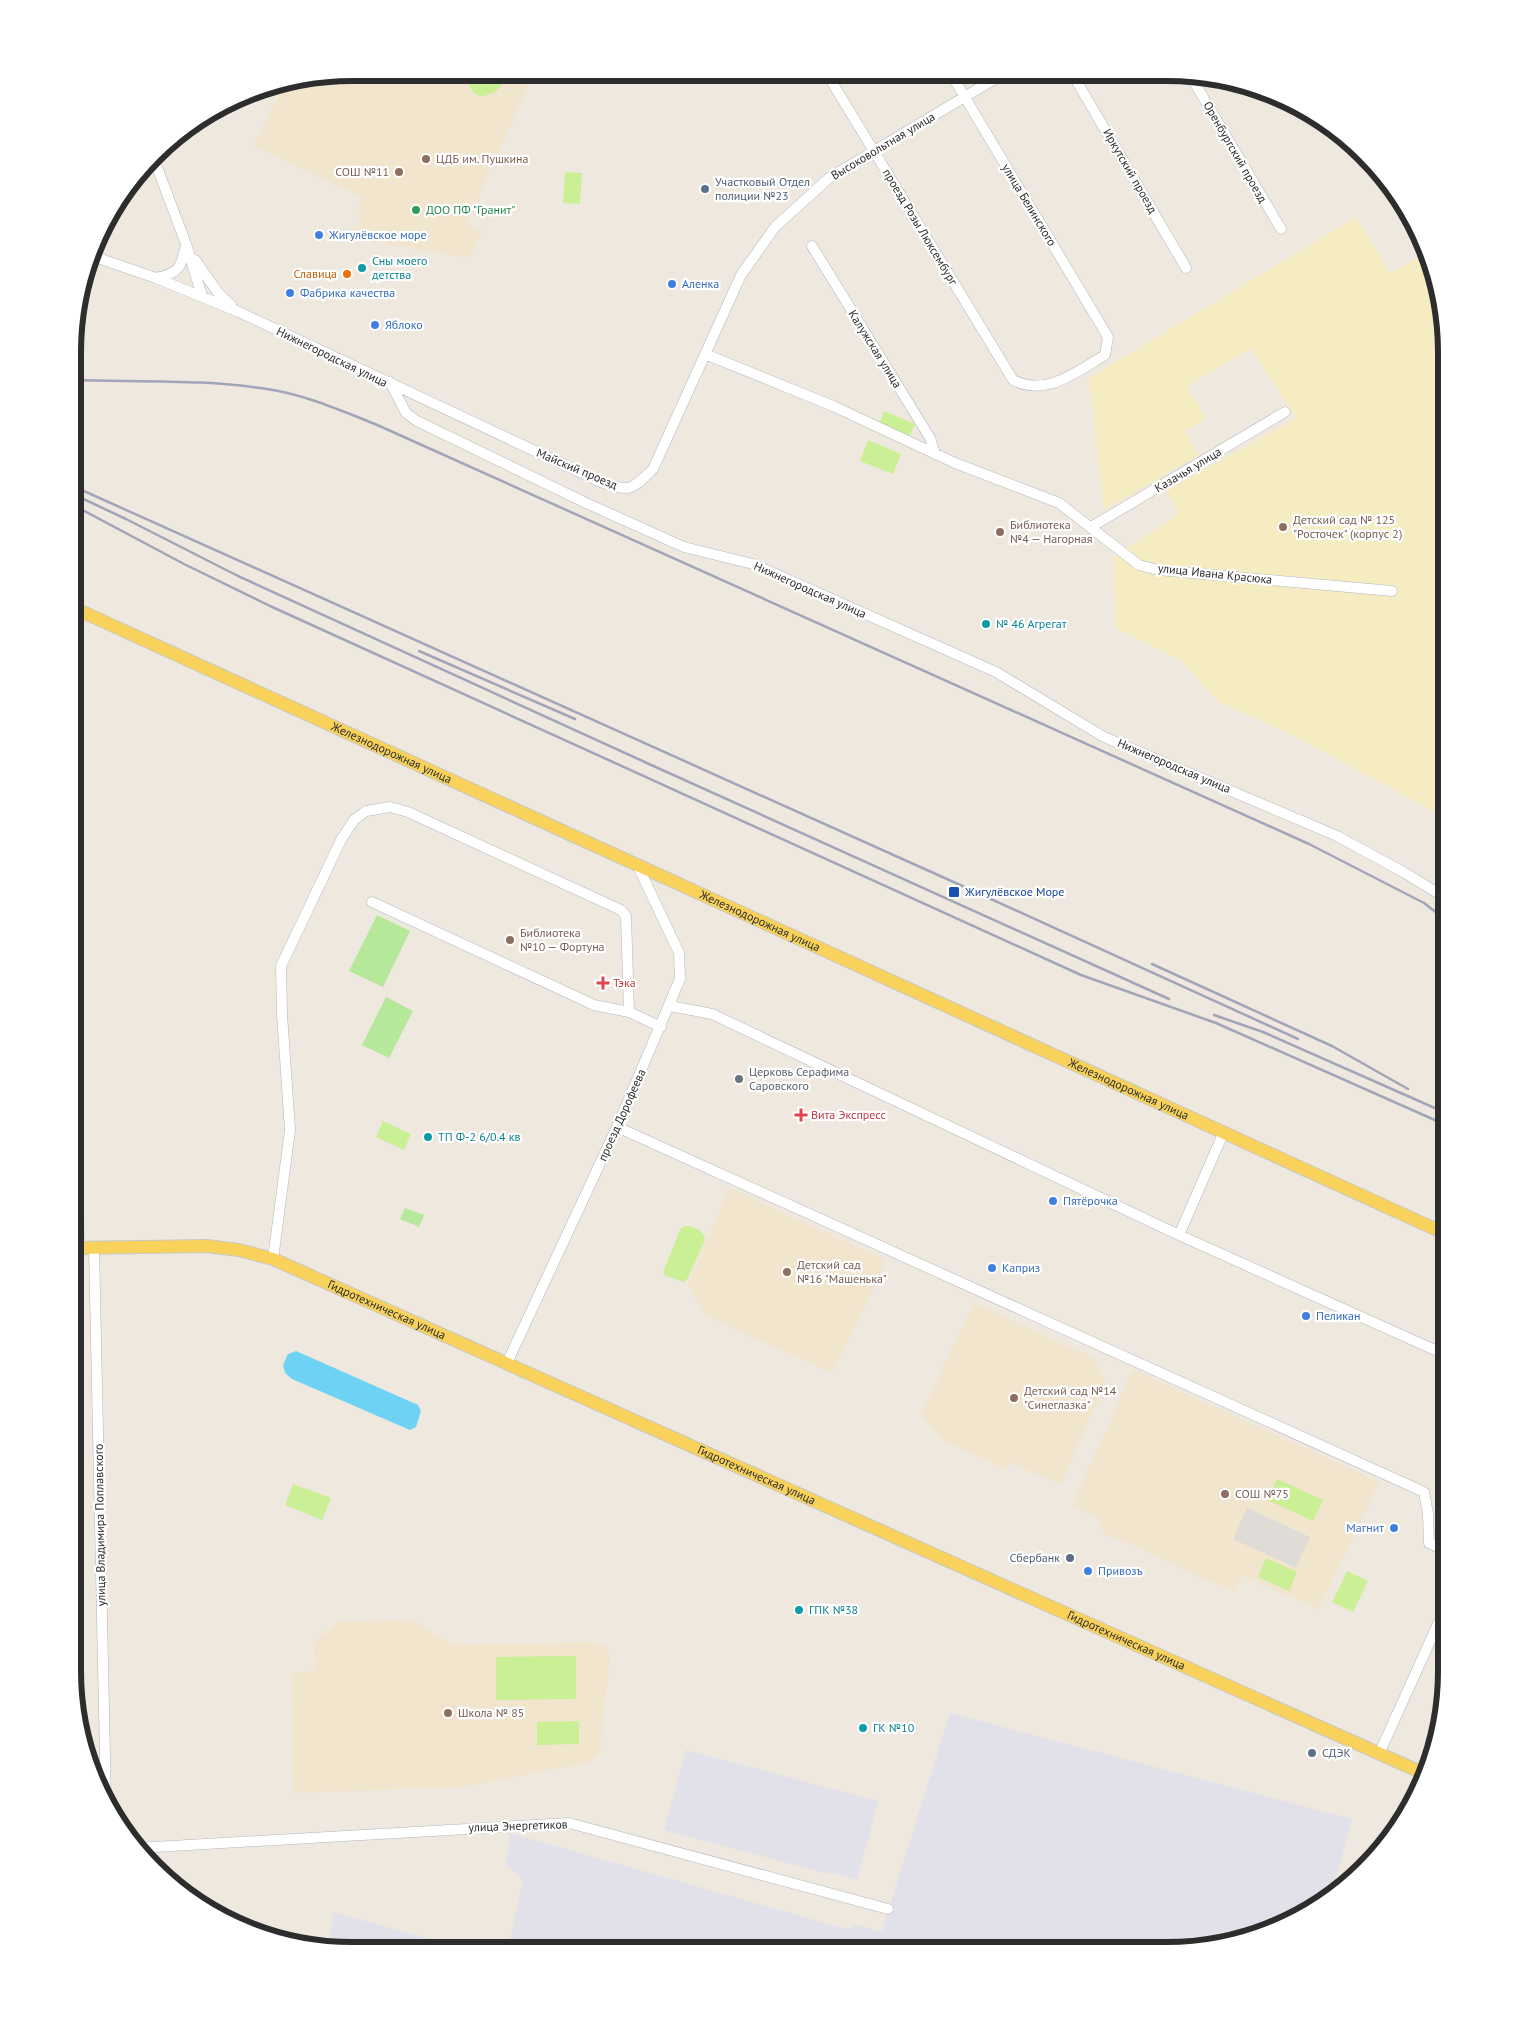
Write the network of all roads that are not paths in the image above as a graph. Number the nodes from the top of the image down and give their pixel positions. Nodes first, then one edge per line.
1 (831, 81) edge
2 (956, 81) edge
3 (992, 81) edge
4 (1077, 81) edge
5 (1195, 83) edge
6 (966, 97) junction
7 (874, 152) junction
8 (157, 166) edge
9 (1281, 229) dead end
10 (186, 244) junction
11 (812, 246) dead end
12 (755, 254) joint
13 (99, 258) edge
14 (1186, 268) dead end
15 (156, 278) junction
16 (202, 296) junction
17 (239, 312) junction
18 (705, 354) junction
19 (1013, 380) joint
20 (390, 382) junction
21 (1285, 412) dead end
22 (935, 454) junction
23 (1091, 527) junction
24 (1392, 591) dead end
25 (81, 614) edge
26 (637, 864) junction
27 (1438, 893) edge
28 (372, 902) dead end
29 (670, 1006) junction
30 (629, 1012) junction
31 (661, 1027) junction
32 (617, 1127) junction
33 (1223, 1134) junction
34 (1438, 1230) edge
35 (1179, 1235) junction
36 (81, 1248) edge
37 (94, 1248) junction
38 (273, 1259) junction
39 (1438, 1351) edge
40 (507, 1363) junction
41 (1438, 1547) edge
42 (1438, 1624) edge
43 (1379, 1754) junction
44 (1418, 1771) edge
45 (106, 1782) edge
46 (148, 1847) edge
47 (888, 1909) dead end

1 - 7 street, проезд Розы Люксембург
2 - 6 street, улица Белинского
3 - 6 street, Высоковольтная улица
4 - 14 street, Иркутский проезд
5 - 9 street, Оренбургский проезд
6 - 7 street, Высоковольтная улица
6 - 19 street, улица Белинского
7 - 12 street, Высоковольтная улица
7 - 19 street, проезд Розы Люксембург
8 - 10 street
10 - 15 street
10 - 16 street
10 - 17 street
11 - 22 street, Калужская улица
12 - 18 street, Майский проезд
13 - 15 street, Нижнегородская улица
15 - 16 street, Нижнегородская улица
16 - 17 street, Нижнегородская улица
17 - 20 street, Нижнегородская улица
18 - 20 street, Майский проезд
18 - 22 street, улица Ивана Красюка
20 - 27 street, Нижнегородская улица
21 - 23 street, Казачья улица
22 - 23 street, улица Ивана Красюка
23 - 24 street, улица Ивана Красюка
25 - 26 main road, Железнодорожная улица
26 - 29 street, проезд Дорофеева
26 - 33 main road, Железнодорожная улица
28 - 30 street
29 - 31 street, проезд Дорофеева
29 - 35 street
30 - 31 street
30 - 38 street
31 - 32 street, проезд Дорофеева
32 - 40 street, проезд Дорофеева
32 - 41 street
33 - 34 main road, Железнодорожная улица
33 - 35 street
35 - 39 street
36 - 37 main road, Гидротехническая улица
37 - 38 main road, Гидротехническая улица
37 - 45 street, улица Владимира Поплавского
38 - 40 main road, Гидротехническая улица
40 - 43 main road, Гидротехническая улица
42 - 43 street
43 - 44 main road, Гидротехническая улица
46 - 47 street, улица Энергетиков

